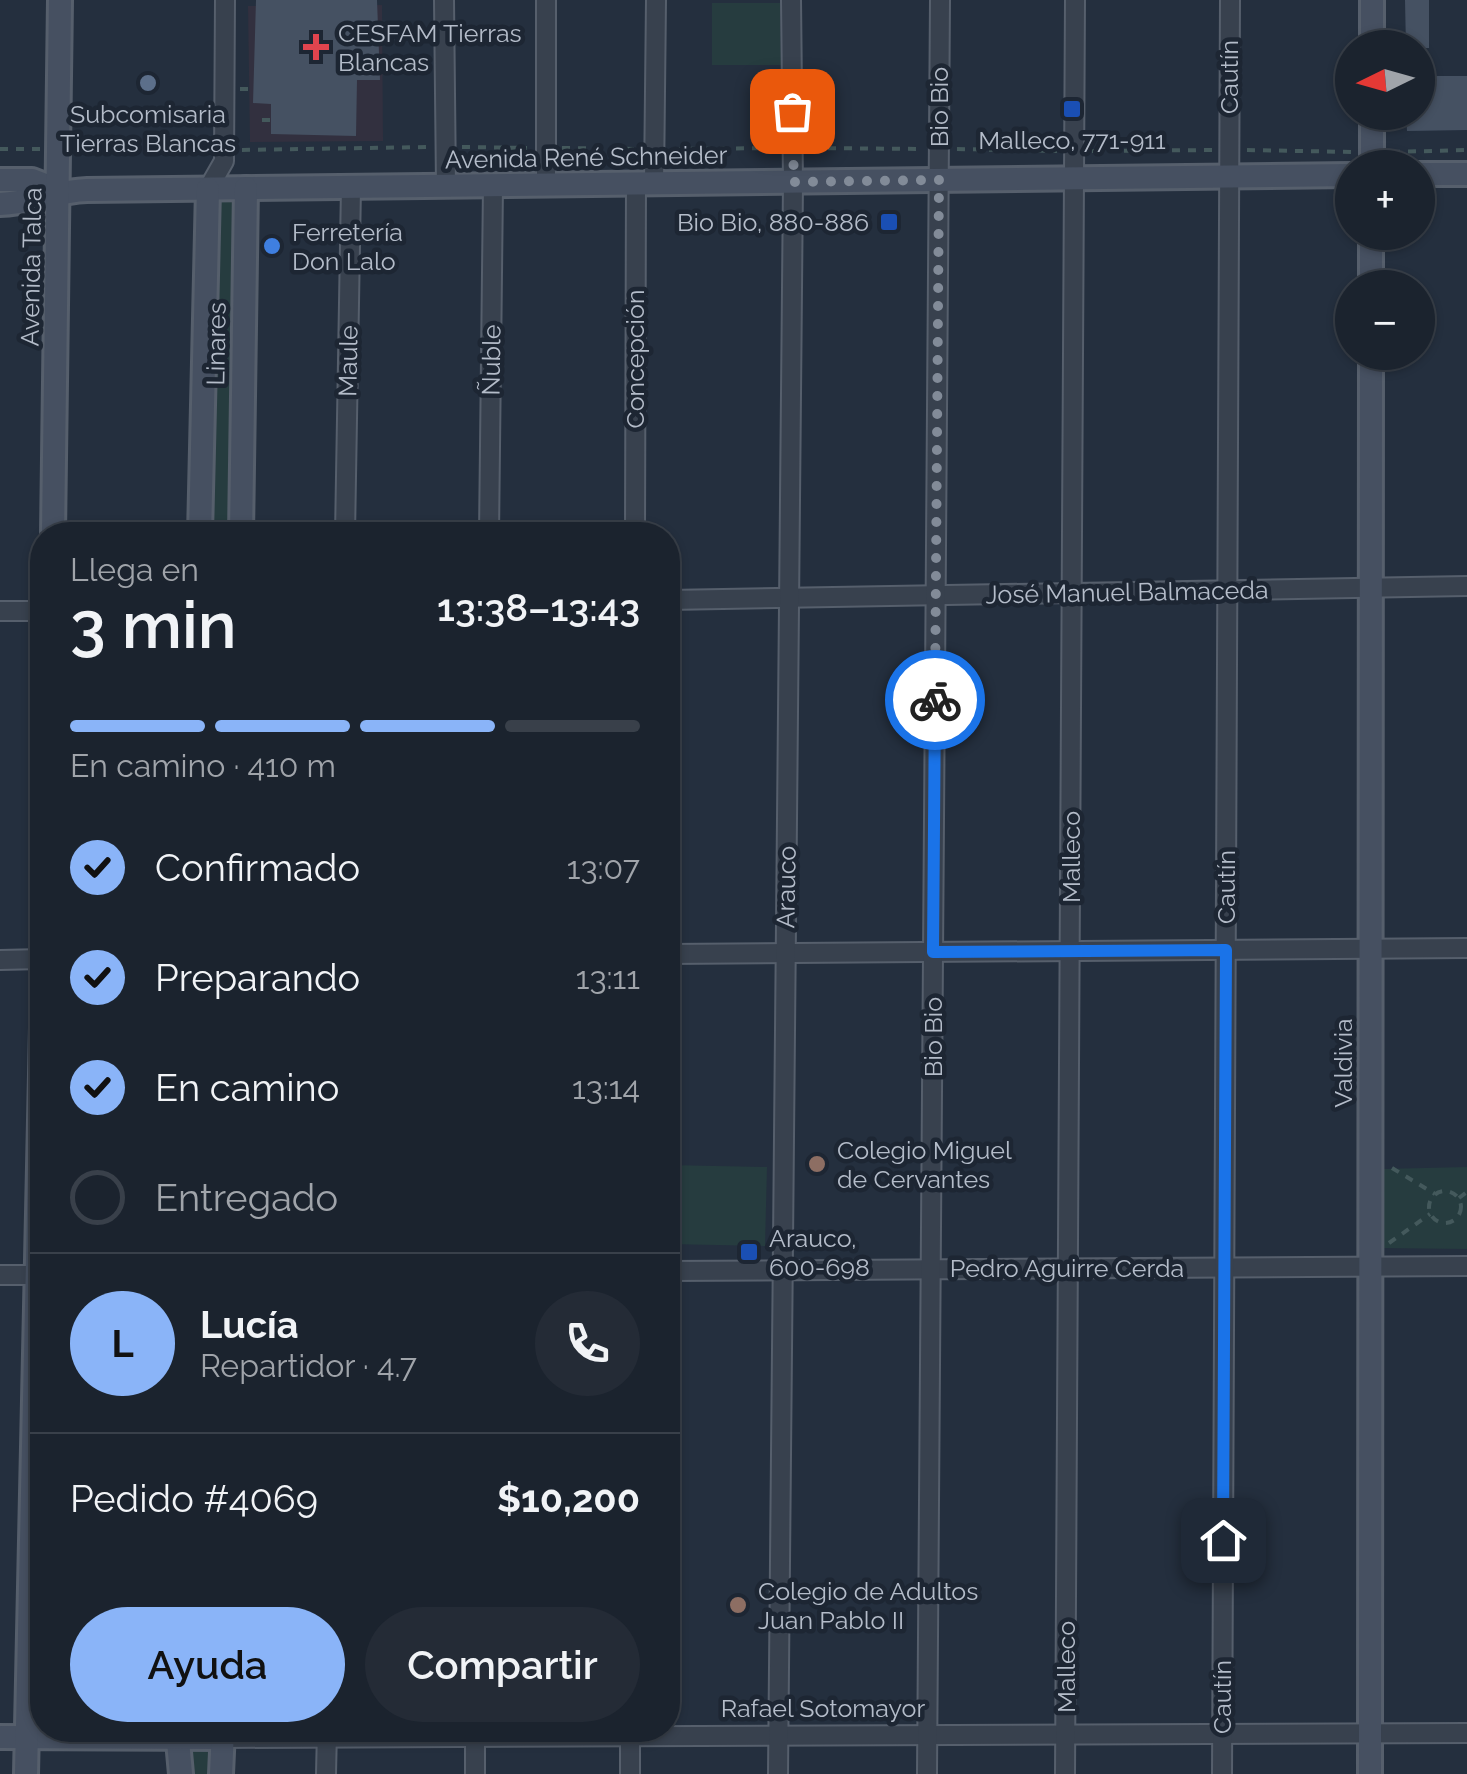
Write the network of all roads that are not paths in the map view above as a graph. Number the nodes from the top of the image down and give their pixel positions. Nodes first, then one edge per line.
1 (60, 0) edge
2 (226, 0) edge
3 (444, 0) edge
4 (546, 0) edge
5 (656, 0) edge
6 (791, 0) edge
7 (940, 0) edge
8 (1075, 0) edge
9 (1230, 0) edge
10 (1372, 0) edge
11 (1372, 30) edge
12 (224, 152) junction
13 (1435, 174) edge
14 (1467, 174) edge
15 (1335, 175) edge
16 (1229, 176) junction
17 (1076, 178) junction
18 (0, 180) edge
19 (939, 180) junction
20 (794, 182) junction
21 (645, 183) junction
22 (493, 185) junction
23 (546, 185) junction
24 (446, 186) junction
25 (351, 187) junction
26 (208, 188) junction
27 (246, 188) junction
28 (60, 191) junction
29 (0, 204) edge
30 (1371, 370) edge
31 (53, 522) edge
32 (200, 522) edge
33 (241, 522) edge
34 (345, 522) edge
35 (489, 522) edge
36 (634, 522) edge
37 (1467, 586) edge
38 (1371, 588) junction
39 (1227, 590) junction
40 (1073, 593) junction
41 (936, 596) junction
42 (789, 598) junction
43 (680, 600) edge
44 (30, 611) edge
45 (0, 612) edge
46 (1467, 948) edge
47 (1371, 949) junction
48 (1226, 950) junction
49 (1070, 951) junction
50 (933, 952) junction
51 (786, 953) junction
52 (680, 954) edge
53 (30, 959) edge
54 (0, 960) edge
55 (1370, 1261) junction
56 (1467, 1266) edge
57 (1068, 1268) junction
58 (1224, 1268) junction
59 (931, 1269) junction
60 (782, 1270) junction
61 (680, 1271) edge
62 (0, 1275) edge
63 (30, 1275) edge
64 (30, 1660) edge
65 (1370, 1733) junction
66 (1467, 1733) edge
67 (680, 1734) edge
68 (1065, 1734) junction
69 (1222, 1734) junction
70 (928, 1735) junction
71 (778, 1736) junction
72 (0, 1737) edge
73 (28, 1737) junction
74 (178, 1742) edge
75 (223, 1742) edge
76 (327, 1742) edge
77 (475, 1742) edge
78 (630, 1742) edge
79 (26, 1774) edge
80 (181, 1774) edge
81 (221, 1774) edge
82 (326, 1774) edge
83 (475, 1774) edge
84 (630, 1774) edge
85 (778, 1774) edge
86 (927, 1774) edge
87 (1065, 1774) edge
88 (1222, 1774) edge
89 (1370, 1774) edge

1 - 28 street, Avenida Talca
2 - 12 street, Linares
3 - 24 street
4 - 23 street
5 - 21 street, Concepción
6 - 20 street, Arauco
7 - 19 street, Bio Bio
8 - 17 street, Malleco
9 - 16 street, Cautín
10 - 11 street
12 - 26 street, Linares
12 - 27 street
13 - 14 street
15 - 16 street, Avenida René Schneider
16 - 17 street, Avenida René Schneider
16 - 39 street, Cautín
17 - 19 street, Avenida René Schneider
17 - 40 street, Malleco
18 - 28 street, Avenida René Schneider
19 - 20 street, Avenida René Schneider
19 - 41 street, Bio Bio
20 - 21 street, Avenida René Schneider
20 - 42 street, Arauco
21 - 23 street, Avenida René Schneider
21 - 36 street, Concepción
22 - 23 street, Avenida René Schneider
22 - 24 street, Avenida René Schneider
22 - 35 street, Ñuble
24 - 25 street, Avenida René Schneider
25 - 27 street, Avenida René Schneider
25 - 34 street, Maule
26 - 27 street, Avenida René Schneider
26 - 28 street, Avenida René Schneider
26 - 32 street, Linares
27 - 33 street, Linares
28 - 29 street, Avenida René Schneider
28 - 31 street, Avenida Talca
30 - 38 street, Valdivia
37 - 38 street, José Manuel Balmaceda
38 - 39 street, José Manuel Balmaceda
38 - 47 street, Valdivia
39 - 40 street, José Manuel Balmaceda
39 - 48 street, Cautín
40 - 41 street, José Manuel Balmaceda
40 - 49 street, Malleco
41 - 42 street, José Manuel Balmaceda
41 - 50 street, Bio Bio
42 - 43 street, José Manuel Balmaceda
42 - 51 street, Arauco
44 - 45 street
46 - 47 street
47 - 48 street
47 - 55 street, Valdivia
48 - 49 street
48 - 58 street, Cautín
49 - 50 street
49 - 57 street, Malleco
50 - 51 street
50 - 59 street, Bio Bio
51 - 52 street
51 - 60 street, Arauco
53 - 54 street
55 - 56 street, Pedro Aguirre Cerda
55 - 58 street, Pedro Aguirre Cerda
55 - 65 street, Valdivia
57 - 58 street, Pedro Aguirre Cerda
57 - 59 street, Pedro Aguirre Cerda
57 - 68 street, Malleco
58 - 69 street, Cautín
59 - 60 street, Pedro Aguirre Cerda
59 - 70 street, Bio Bio
60 - 61 street, Pedro Aguirre Cerda
60 - 71 street, Arauco
62 - 63 street
64 - 73 street
65 - 66 street, Rafael Sotomayor
65 - 69 street, Rafael Sotomayor
65 - 89 street, Valdivia
67 - 71 street, Rafael Sotomayor
68 - 69 street, Rafael Sotomayor
68 - 70 street, Rafael Sotomayor
68 - 87 street, Malleco
69 - 88 street, Cautín
70 - 71 street, Rafael Sotomayor
70 - 86 street, Bio Bio
71 - 85 street, Arauco
72 - 73 street, Rafael Sotomayor
73 - 79 street
74 - 80 street
75 - 81 street
76 - 82 street
77 - 83 street
78 - 84 street

